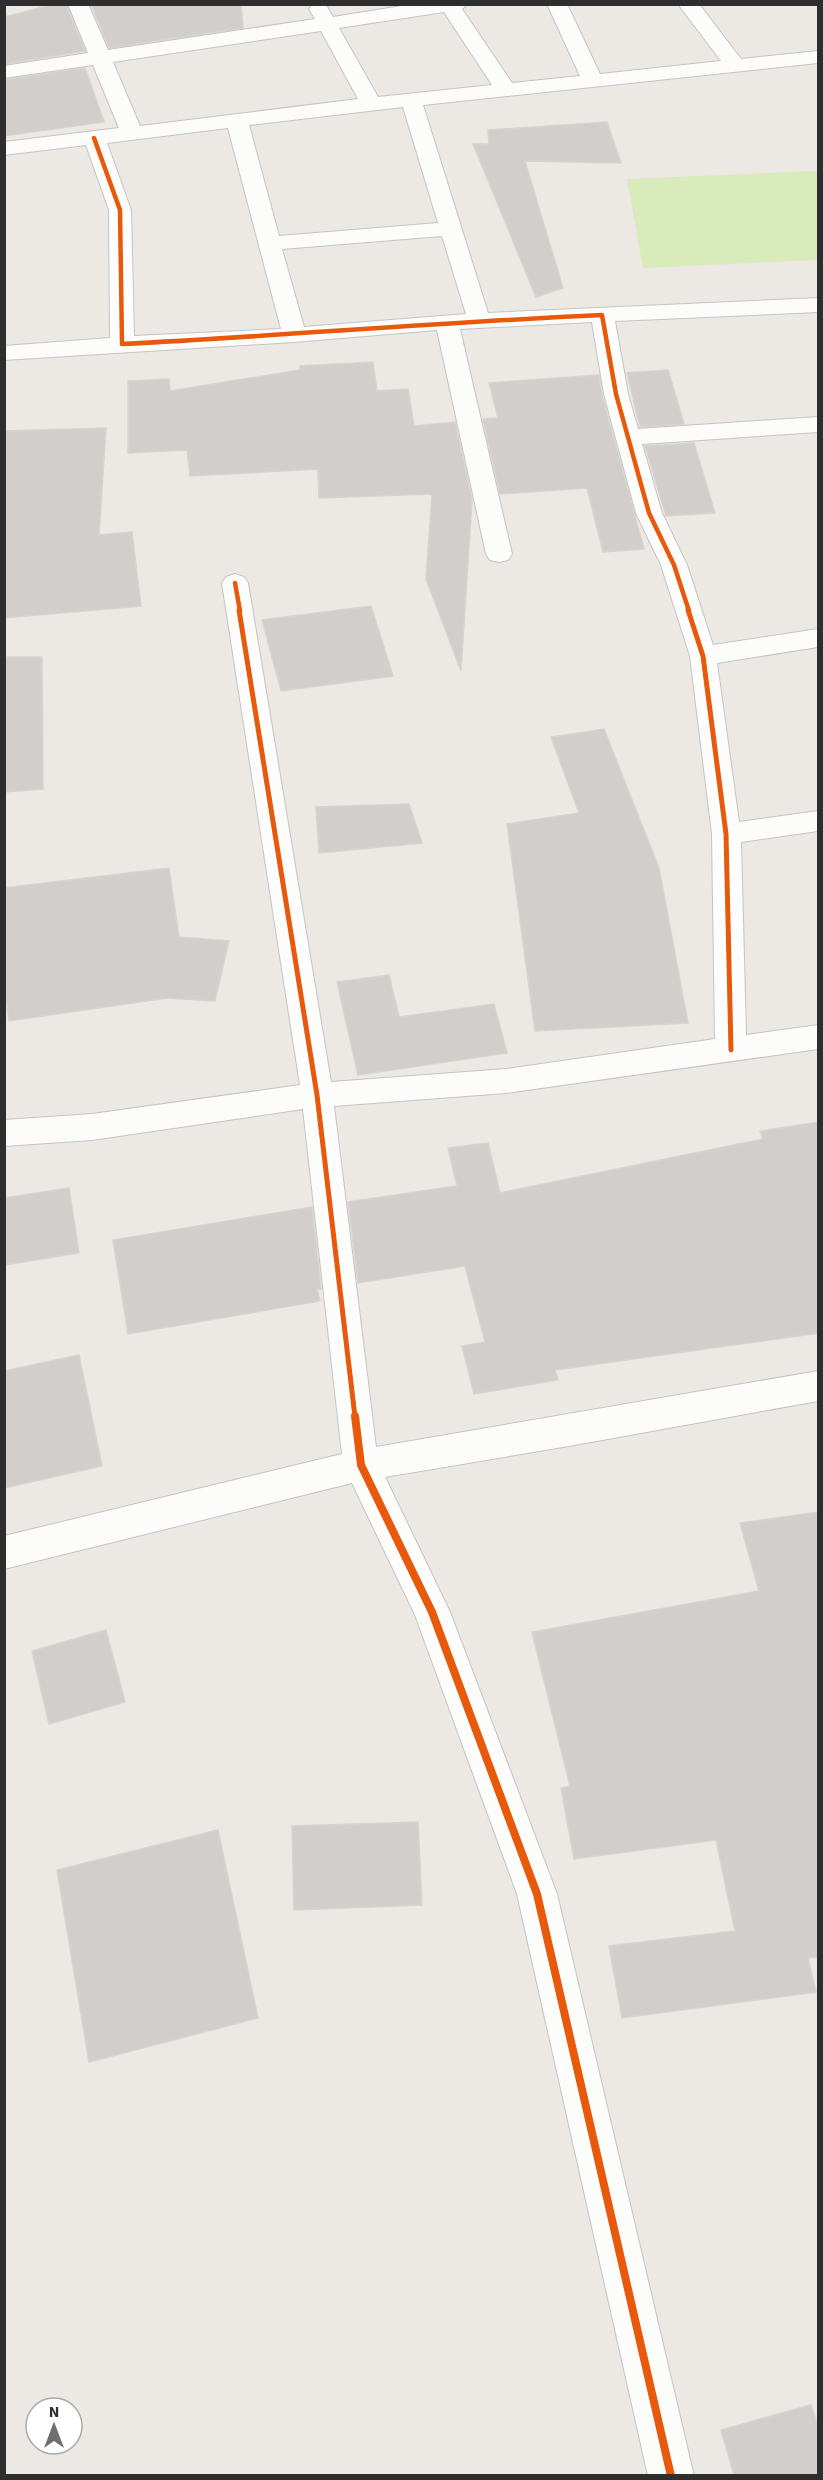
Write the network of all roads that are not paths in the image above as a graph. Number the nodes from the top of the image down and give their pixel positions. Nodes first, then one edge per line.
1 (78, 4) edge
2 (317, 4) edge
3 (557, 4) edge
4 (688, 4) edge
5 (452, 5) edge
6 (328, 26) junction
7 (819, 57) edge
8 (100, 59) junction
9 (736, 66) junction
10 (4, 72) edge
11 (592, 81) junction
12 (506, 90) junction
13 (411, 100) junction
14 (370, 104) junction
15 (237, 120) junction
16 (132, 133) junction
17 (94, 138) junction
18 (4, 148) edge
19 (451, 230) junction
20 (270, 243) junction
21 (819, 305) edge
22 (602, 315) junction
23 (479, 320) junction
24 (447, 322) junction
25 (294, 335) junction
26 (122, 344) junction
27 (4, 353) edge
28 (819, 424) edge
29 (629, 436) junction
30 (499, 554) dead end
31 (235, 583) dead end
32 (819, 638) edge
33 (703, 656) junction
34 (819, 821) edge
35 (726, 834) junction
36 (819, 1037) edge
37 (731, 1050) junction
38 (317, 1095) junction
39 (4, 1133) edge
40 (819, 1386) edge
41 (361, 1465) junction
42 (4, 1553) edge
43 (670, 2475) edge

1 - 8 street
2 - 6 street
3 - 11 street
4 - 9 street
5 - 6 street
5 - 12 street
6 - 8 street
6 - 14 street
7 - 9 street
8 - 10 street
8 - 16 street
9 - 11 street
11 - 12 street
12 - 13 street
13 - 14 street
13 - 19 street
14 - 15 street
15 - 16 street
15 - 20 street
16 - 17 street
17 - 18 street
17 - 26 street
19 - 20 street
19 - 23 street
20 - 25 street
21 - 22 street
22 - 23 street
22 - 29 street
23 - 24 street
24 - 25 street
24 - 30 street
25 - 26 street
26 - 27 street
28 - 29 street
29 - 33 street
31 - 38 street
32 - 33 street
33 - 35 street
34 - 35 street
35 - 37 street
36 - 37 street
37 - 38 street
38 - 39 street
38 - 41 street
40 - 41 street
41 - 42 street
41 - 43 street

